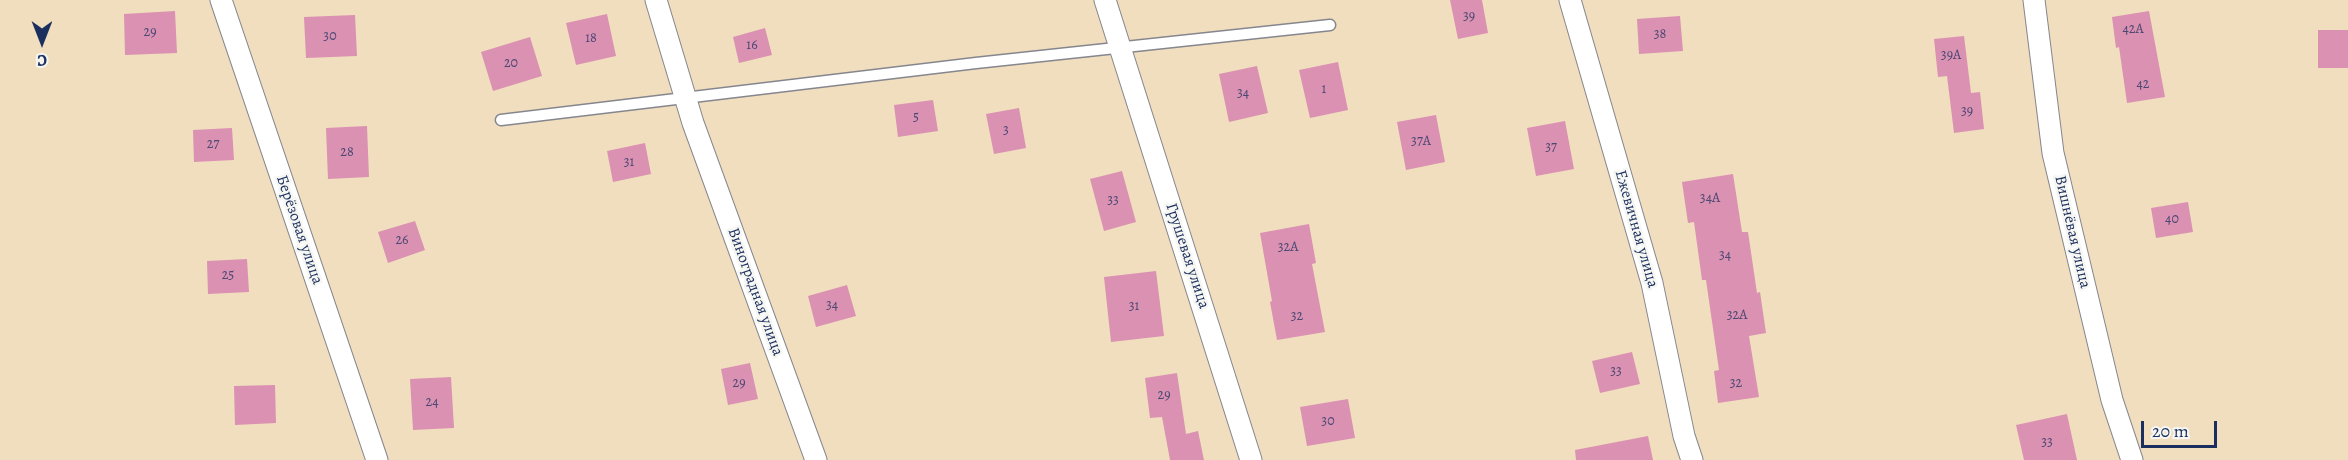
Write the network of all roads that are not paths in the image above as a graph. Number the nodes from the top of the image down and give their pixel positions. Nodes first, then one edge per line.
1 (221, 0) edge
2 (656, 0) edge
3 (1105, 0) edge
4 (1570, 0) edge
5 (2034, 0) edge
6 (1330, 25) dead end
7 (1122, 50) junction
8 (685, 98) junction
9 (501, 120) dead end
10 (377, 460) edge
11 (816, 460) edge
12 (1251, 460) edge
13 (1692, 460) edge
14 (2132, 460) edge

1 - 10 street, Берёзовая улица
2 - 8 street, Виноградная улица
3 - 7 street, Грушевая улица
4 - 13 street, Ежевичная улица
5 - 14 street, Вишнёвая улица
6 - 7 lane
7 - 8 lane
7 - 12 street, Грушевая улица
8 - 9 lane
8 - 11 street, Виноградная улица

